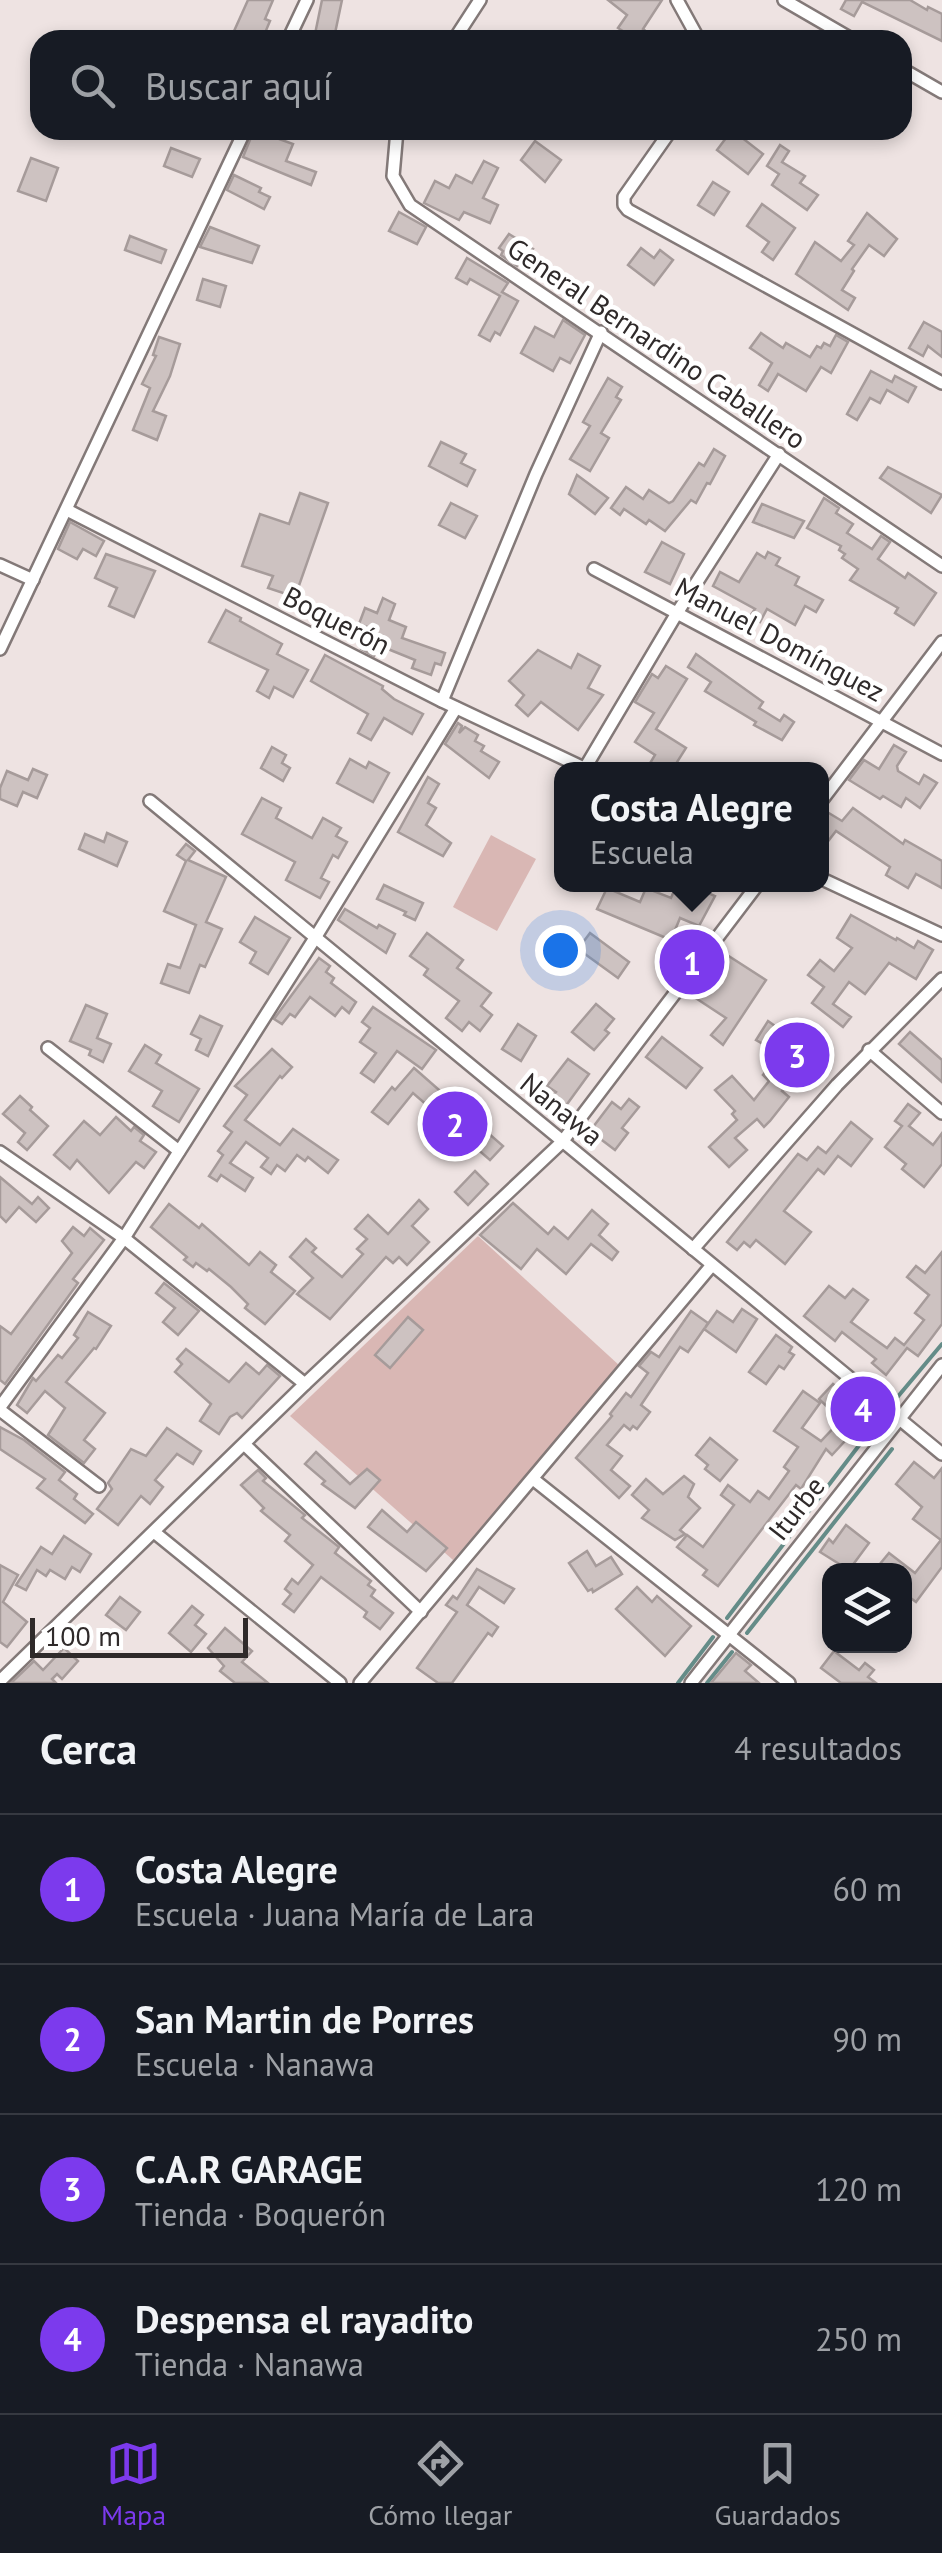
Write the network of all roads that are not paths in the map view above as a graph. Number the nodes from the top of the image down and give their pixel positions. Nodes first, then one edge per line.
1 (480, 0) edge
2 (677, 0) edge
3 (784, 0) edge
4 (304, 1) edge
5 (292, 30) edge
6 (460, 30) edge
7 (694, 30) edge
8 (836, 30) edge
9 (912, 75) edge
10 (942, 92) edge
11 (241, 140) edge
12 (396, 140) edge
13 (664, 140) edge
14 (601, 332) junction
15 (942, 383) edge
16 (779, 454) junction
17 (67, 510) junction
18 (0, 565) edge
19 (942, 566) edge
20 (594, 569) dead end
21 (33, 580) junction
22 (677, 613) junction
23 (942, 642) edge
24 (0, 650) edge
25 (442, 701) junction
26 (456, 708) junction
27 (882, 721) junction
28 (942, 754) edge
29 (572, 762) edge
30 (591, 762) edge
31 (829, 791) edge
32 (150, 801) dead end
33 (829, 881) edge
34 (752, 892) edge
35 (942, 936) edge
36 (315, 938) junction
37 (942, 979) edge
38 (48, 1048) dead end
39 (869, 1050) junction
40 (942, 1113) edge
41 (562, 1142) junction
42 (179, 1151) junction
43 (0, 1152) edge
44 (124, 1238) junction
45 (693, 1249) junction
46 (712, 1265) junction
47 (942, 1365) edge
48 (306, 1384) junction
49 (0, 1408) edge
50 (898, 1418) junction
51 (244, 1444) junction
52 (942, 1454) edge
53 (533, 1478) junction
54 (99, 1486) dead end
55 (154, 1532) junction
56 (421, 1612) junction
57 (729, 1634) junction
58 (0, 1681) edge
59 (340, 1683) edge
60 (360, 1683) edge
61 (692, 1683) edge
62 (789, 1683) edge

1 - 6 street
2 - 7 street
3 - 8 street
4 - 5 street
9 - 10 street
11 - 17 street
12 - 14 street, General Bernardino Caballero
13 - 15 street
14 - 16 street, General Bernardino Caballero
14 - 25 street
16 - 19 street, General Bernardino Caballero
16 - 22 street
17 - 21 street
17 - 25 street, Boquerón
18 - 21 street
20 - 22 street, Manuel Domínguez
21 - 24 street
22 - 27 street, Manuel Domínguez
22 - 30 street
23 - 27 street
25 - 26 street, Boquerón
26 - 29 street, Boquerón
26 - 36 street
27 - 28 street, Manuel Domínguez
27 - 31 street
32 - 36 street, Nanawa
33 - 35 street
34 - 41 street
36 - 41 street, Nanawa
36 - 42 street
37 - 39 street
38 - 42 street
39 - 40 street
39 - 45 street
41 - 45 street, Nanawa
41 - 48 street
42 - 44 street
43 - 44 street
44 - 48 street
44 - 49 street
45 - 46 street, Nanawa
46 - 50 street, Nanawa
46 - 53 street
47 - 50 street, Iturbe
48 - 51 street
49 - 54 street
50 - 52 street, Nanawa
50 - 57 street, Iturbe
51 - 55 street
51 - 56 street
53 - 56 street
53 - 57 street
55 - 58 street
55 - 59 street
56 - 60 street
57 - 61 street, Iturbe
57 - 62 street

